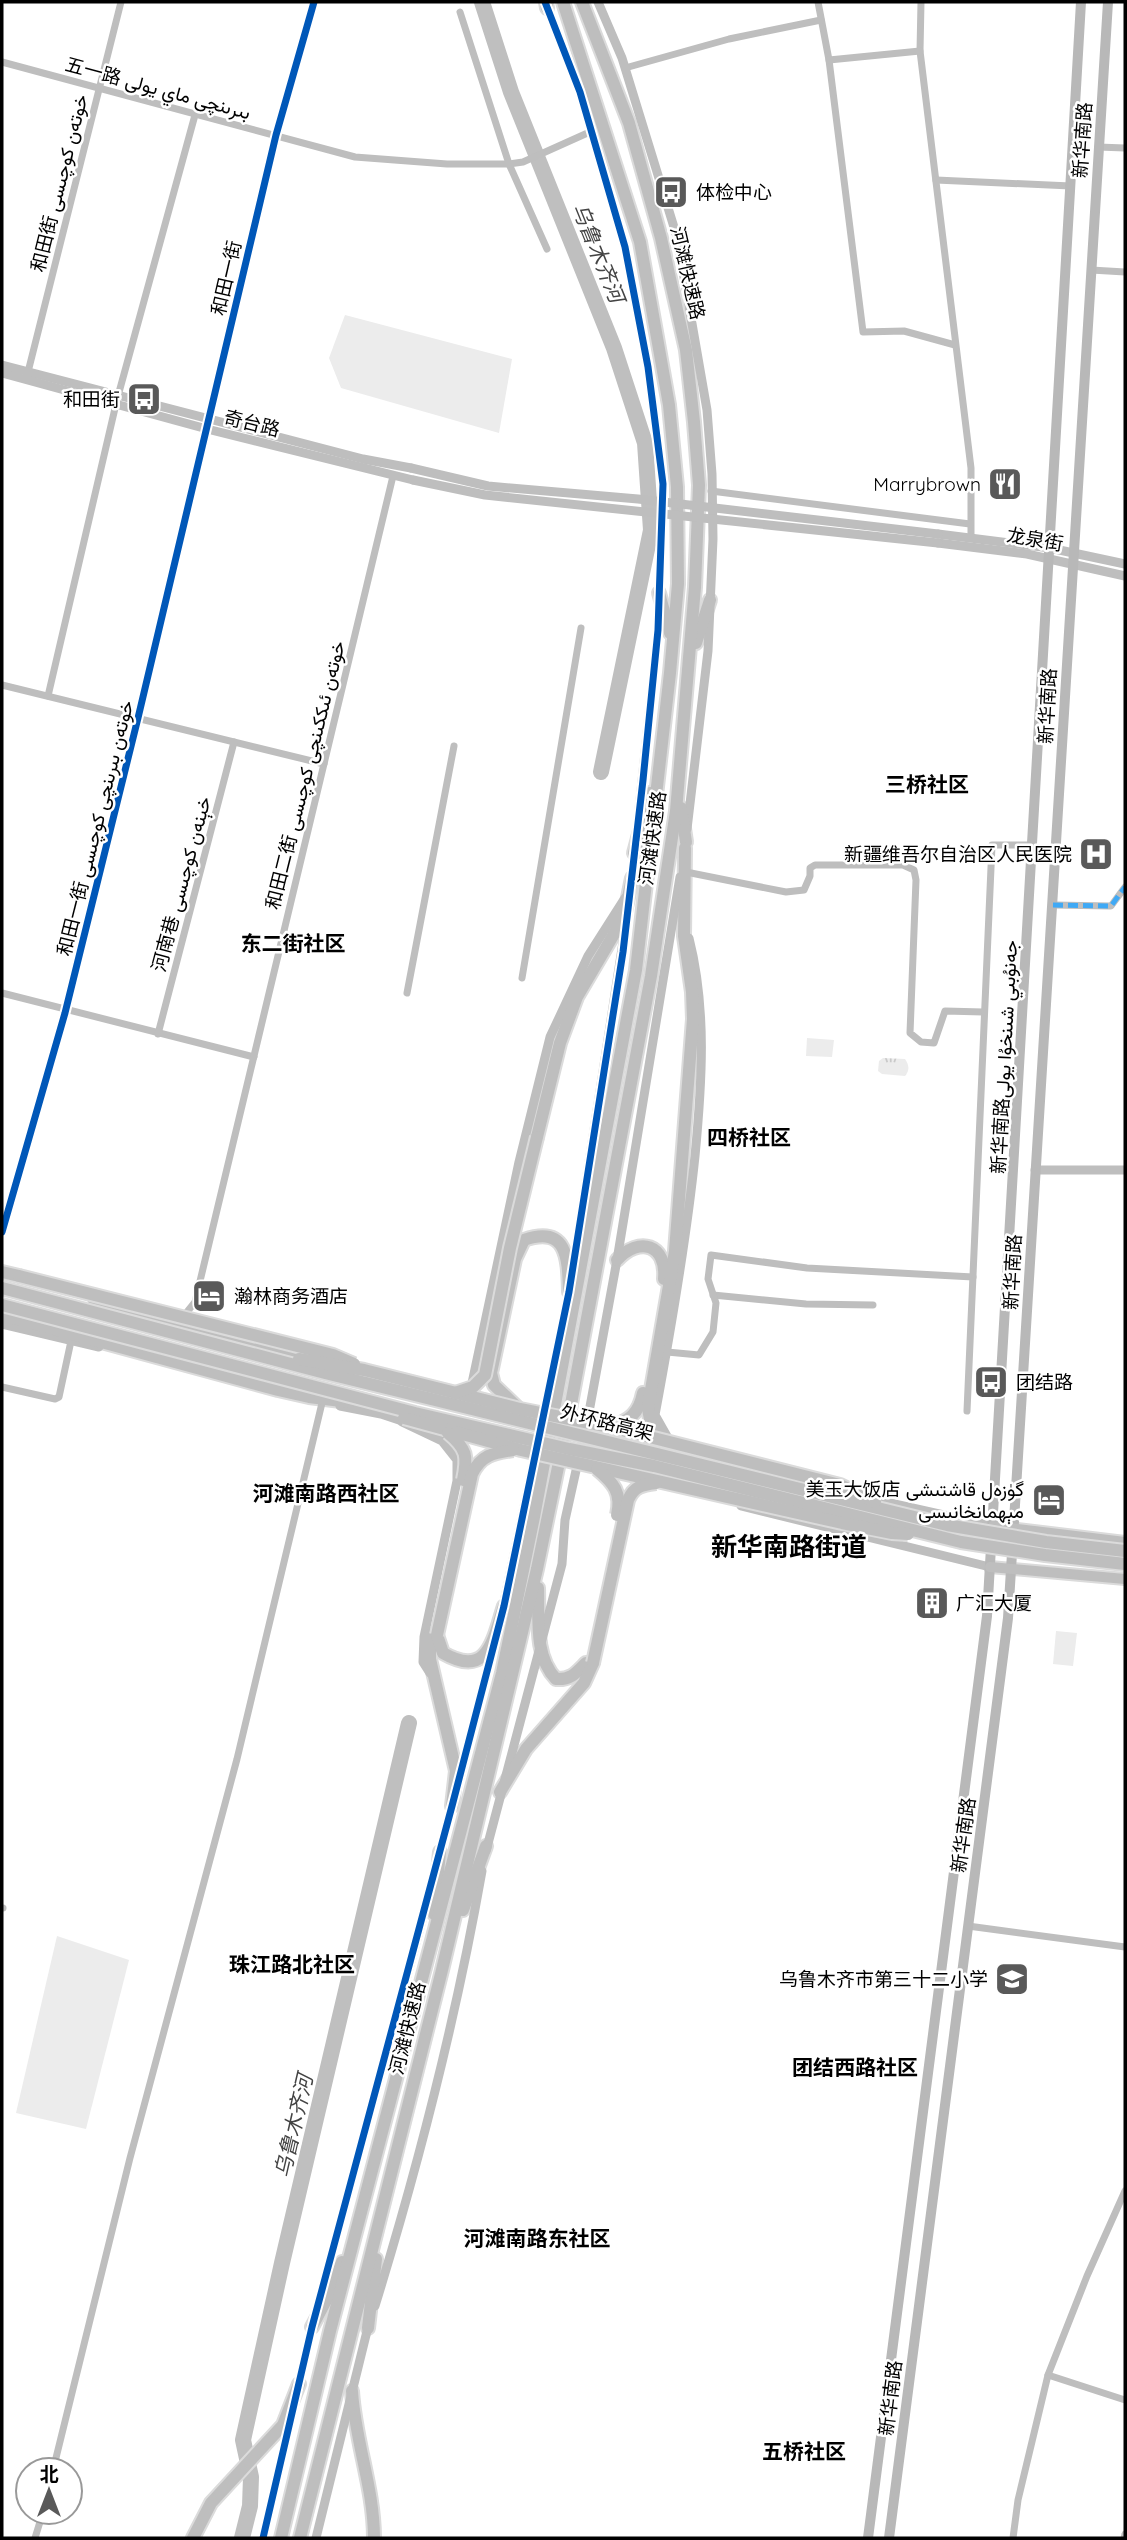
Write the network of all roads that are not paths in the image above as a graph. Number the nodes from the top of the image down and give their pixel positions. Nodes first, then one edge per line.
1 (121, 2) edge
2 (314, 2) edge
3 (563, 2) edge
4 (598, 2) edge
5 (818, 2) edge
6 (921, 2) edge
7 (1081, 2) edge
8 (1108, 2) edge
9 (546, 4) edge
10 (584, 5) edge
11 (460, 12) dead end
12 (821, 20) junction
13 (920, 51) junction
14 (829, 60) junction
15 (2, 62) edge
16 (625, 68) junction
17 (99, 89) junction
18 (195, 115) junction
19 (592, 131) junction
20 (276, 135) junction
21 (1099, 147) junction
22 (1125, 148) edge
23 (509, 164) junction
24 (936, 180) junction
25 (1071, 186) junction
26 (547, 249) dead end
27 (1091, 270) junction
28 (1125, 272) edge
29 (955, 345) junction
30 (2, 365) edge
31 (28, 372) junction
32 (2, 373) edge
33 (117, 400) junction
34 (209, 424) junction
35 (393, 476) junction
36 (711, 491) junction
37 (970, 524) junction
38 (938, 538) junction
39 (971, 538) junction
40 (1050, 554) junction
41 (1073, 558) junction
42 (1125, 564) edge
43 (1125, 576) edge
44 (659, 593) junction
45 (710, 600) junction
46 (581, 628) dead end
47 (673, 648) junction
48 (690, 664) junction
49 (2, 685) edge
50 (48, 696) junction
51 (138, 718) junction
52 (234, 742) junction
53 (454, 746) dead end
54 (660, 756) junction
55 (324, 764) junction
56 (678, 787) junction
57 (685, 845) junction
58 (1033, 845) junction
59 (634, 853) junction
60 (686, 872) junction
61 (631, 882) junction
62 (1125, 887) edge
63 (1053, 905) junction
64 (683, 909) junction
65 (522, 978) dead end
66 (2, 993) edge
67 (407, 993) dead end
68 (66, 1010) junction
69 (983, 1012) junction
70 (158, 1034) junction
71 (254, 1057) junction
72 (1035, 1170) junction
73 (1125, 1170) edge
74 (2, 1232) edge
75 (617, 1260) junction
76 (2, 1274) edge
77 (973, 1277) junction
78 (2, 1288) edge
79 (569, 1292) junction
80 (713, 1295) junction
81 (2, 1305) edge
82 (873, 1306) dead end
83 (2, 1315) edge
84 (2, 1324) edge
85 (184, 1325) junction
86 (71, 1341) junction
87 (208, 1343) junction
88 (159, 1346) junction
89 (667, 1352) junction
90 (377, 1373) junction
91 (2, 1387) edge
92 (454, 1393) junction
93 (468, 1399) junction
94 (349, 1402) junction
95 (322, 1403) junction
96 (520, 1409) junction
97 (967, 1411) dead end
98 (544, 1412) junction
99 (589, 1412) junction
100 (394, 1418) junction
101 (610, 1427) junction
102 (445, 1430) junction
103 (663, 1440) junction
104 (521, 1450) junction
105 (690, 1457) junction
106 (594, 1466) junction
107 (532, 1469) junction
108 (576, 1475) junction
109 (666, 1482) junction
110 (897, 1513) junction
111 (993, 1526) junction
112 (1014, 1530) junction
113 (935, 1536) junction
114 (1125, 1542) edge
115 (1125, 1551) edge
116 (1125, 1564) edge
117 (990, 1567) junction
118 (537, 1569) junction
119 (1012, 1570) junction
120 (1125, 1580) edge
121 (504, 1606) junction
122 (434, 1635) junction
123 (540, 1648) junction
124 (590, 1663) junction
125 (435, 1682) junction
126 (500, 1792) junction
127 (965, 1792) junction
128 (986, 1795) junction
129 (452, 1806) junction
130 (486, 1846) junction
131 (440, 1852) junction
132 (968, 1926) junction
133 (1125, 1947) edge
134 (429, 1958) junction
135 (442, 1970) junction
136 (1125, 2191) edge
137 (365, 2200) junction
138 (383, 2205) junction
139 (312, 2327) junction
140 (368, 2328) junction
141 (1048, 2375) junction
142 (299, 2385) junction
143 (352, 2391) junction
144 (1125, 2400) edge
145 (56, 2456) edge
146 (193, 2538) edge
147 (263, 2538) edge
148 (281, 2538) edge
149 (300, 2538) edge
150 (316, 2538) edge
151 (374, 2538) edge
152 (868, 2538) edge
153 (889, 2538) edge
154 (1013, 2538) edge

1 - 17 street, 和田街 خوتەن كوچىسى
2 - 20 street, 和田一街
3 - 47 highway, 河滩快速路
4 - 16 street
5 - 12 street
6 - 13 street
7 - 25 main road, 新华南路
8 - 21 main road, 新华南路
9 - 19 street
10 - 48 highway, 河滩快速路
11 - 23 street
12 - 14 street
12 - 16 street
13 - 14 street
13 - 24 street
14 - 29 street
15 - 17 street, 五一路 بىرىنچى ماي يولى
16 - 36 street
17 - 18 street, 五一路 بىرىنچى ماي يولى
17 - 31 street, 和田街 خوتەن كوچىسى
18 - 20 street, 五一路 بىرىنچى ماي يولى
18 - 33 street
19 - 23 street, 五一路 بىرىنچى ماي يولى
19 - 44 street
20 - 23 street, 五一路 بىرىنچى ماي يولى
20 - 34 street, 和田一街
21 - 22 street
21 - 27 main road, 新华南路
23 - 26 street
24 - 25 street
24 - 29 street
25 - 40 main road, 新华南路
27 - 28 street
27 - 41 main road, 新华南路
29 - 37 street
30 - 31 street, 奇台路
31 - 33 street, 奇台路
32 - 33 street, 奇台路
33 - 34 street, 奇台路
33 - 50 street
34 - 35 street, 奇台路
34 - 38 street, 奇台路, bridge
34 - 51 street, 和田一街 خوتەن بىرىنچى كوچىسى
35 - 38 street, 奇台路, bridge
35 - 55 street, 和田二街 خوتەن ئىككىنچى كوچىسى
36 - 37 street
36 - 45 street
37 - 39 street
38 - 39 street, 龙泉街
38 - 40 street, 龙泉街
39 - 40 street, 龙泉街
40 - 41 street, 龙泉街
40 - 58 main road, 新华南路جەنۇبىي شىنخۇا يولى
41 - 42 street, 龙泉街
41 - 43 street, 龙泉街
41 - 63 main road, 新华南路
44 - 47 highway
44 - 59 street
45 - 48 highway
45 - 57 street
46 - 65 street
47 - 54 highway, 河滩快速路
48 - 56 highway, 河滩快速路
49 - 50 street
50 - 51 street
51 - 52 street
51 - 68 street, 和田一街 خوتەن بىرىنچى كوچىسى
52 - 55 street
52 - 70 street, 河南巷 خېنەن كوچىسى
53 - 67 street
54 - 59 highway
54 - 134 highway, 河滩快速路
55 - 71 street, 和田二街 خوتەن ئىككىنچى كوچىسى
56 - 57 highway
56 - 118 highway, 河滩快速路
57 - 60 highway
57 - 75 street
58 - 69 street
58 - 111 main road, 新华南路جەنۇبىي شىنخۇا يولى
59 - 61 street
60 - 64 highway
60 - 69 street
61 - 79 street
61 - 92 highway, bridge
61 - 93 street
62 - 63 street
63 - 72 main road, 新华南路
64 - 89 street
64 - 103 highway
66 - 68 street
68 - 70 street
68 - 74 street, 和田一街 خوتەن بىرىنچى كوچىسى
69 - 77 street
70 - 71 street
71 - 85 street, 和田二街 خوتەن ئىككىنچى كوچىسى
72 - 73 street
72 - 112 main road, 新华南路
75 - 99 street
75 - 101 highway
76 - 85 street
76 - 90 highway, bridge
77 - 80 street
77 - 97 street
78 - 87 highway, 外环路高架, bridge
79 - 96 highway
79 - 98 street
80 - 82 street
80 - 89 street
81 - 88 highway, 外环路高架, bridge
83 - 94 highway
84 - 86 street
85 - 93 street
86 - 91 street
86 - 95 street
87 - 90 highway, bridge
87 - 110 highway, 外环路高架, bridge
88 - 94 highway, bridge
88 - 113 highway, 外环路高架, bridge
89 - 105 street
90 - 92 highway, bridge
92 - 96 highway, bridge
93 - 98 street
94 - 102 highway, bridge
95 - 100 street
95 - 145 street
96 - 101 highway, bridge
98 - 107 street
99 - 105 street
99 - 108 street
100 - 107 street
100 - 125 street
101 - 103 highway, bridge
102 - 104 highway, bridge
102 - 122 highway, bridge
103 - 110 highway, bridge
104 - 106 highway, bridge
104 - 122 highway, bridge
105 - 111 street
106 - 109 highway, bridge
106 - 124 highway, bridge
107 - 121 street
108 - 117 street
108 - 123 street
109 - 113 highway, bridge
109 - 124 highway, bridge
110 - 115 highway, 外环路高架, bridge
111 - 112 main road
111 - 117 main road, 新华南路جەنۇبىي شىنخۇا يولى
112 - 114 main road
112 - 119 main road, 新华南路
113 - 116 highway, 外环路高架, bridge
117 - 119 main road
117 - 127 main road, 新华南路
118 - 123 highway
118 - 135 highway, 河滩快速路
119 - 120 main road
119 - 128 main road, 新华南路
121 - 122 highway
121 - 129 street
122 - 125 highway
123 - 124 highway
123 - 126 street
124 - 126 highway
125 - 129 highway
126 - 130 street
127 - 128 main road
127 - 152 main road, 新华南路
128 - 132 main road, 新华南路
129 - 131 street
130 - 135 highway
130 - 140 street
131 - 134 highway
131 - 139 street
132 - 133 street
132 - 153 main road, 新华南路
134 - 137 highway, 河滩快速路
135 - 138 highway, 河滩快速路
136 - 141 street
137 - 139 highway
137 - 148 highway, 河滩快速路
138 - 140 highway
138 - 149 highway, 河滩快速路
139 - 142 street
140 - 143 street
141 - 144 street
141 - 154 street
142 - 146 highway
142 - 147 street
143 - 150 street
143 - 151 highway

